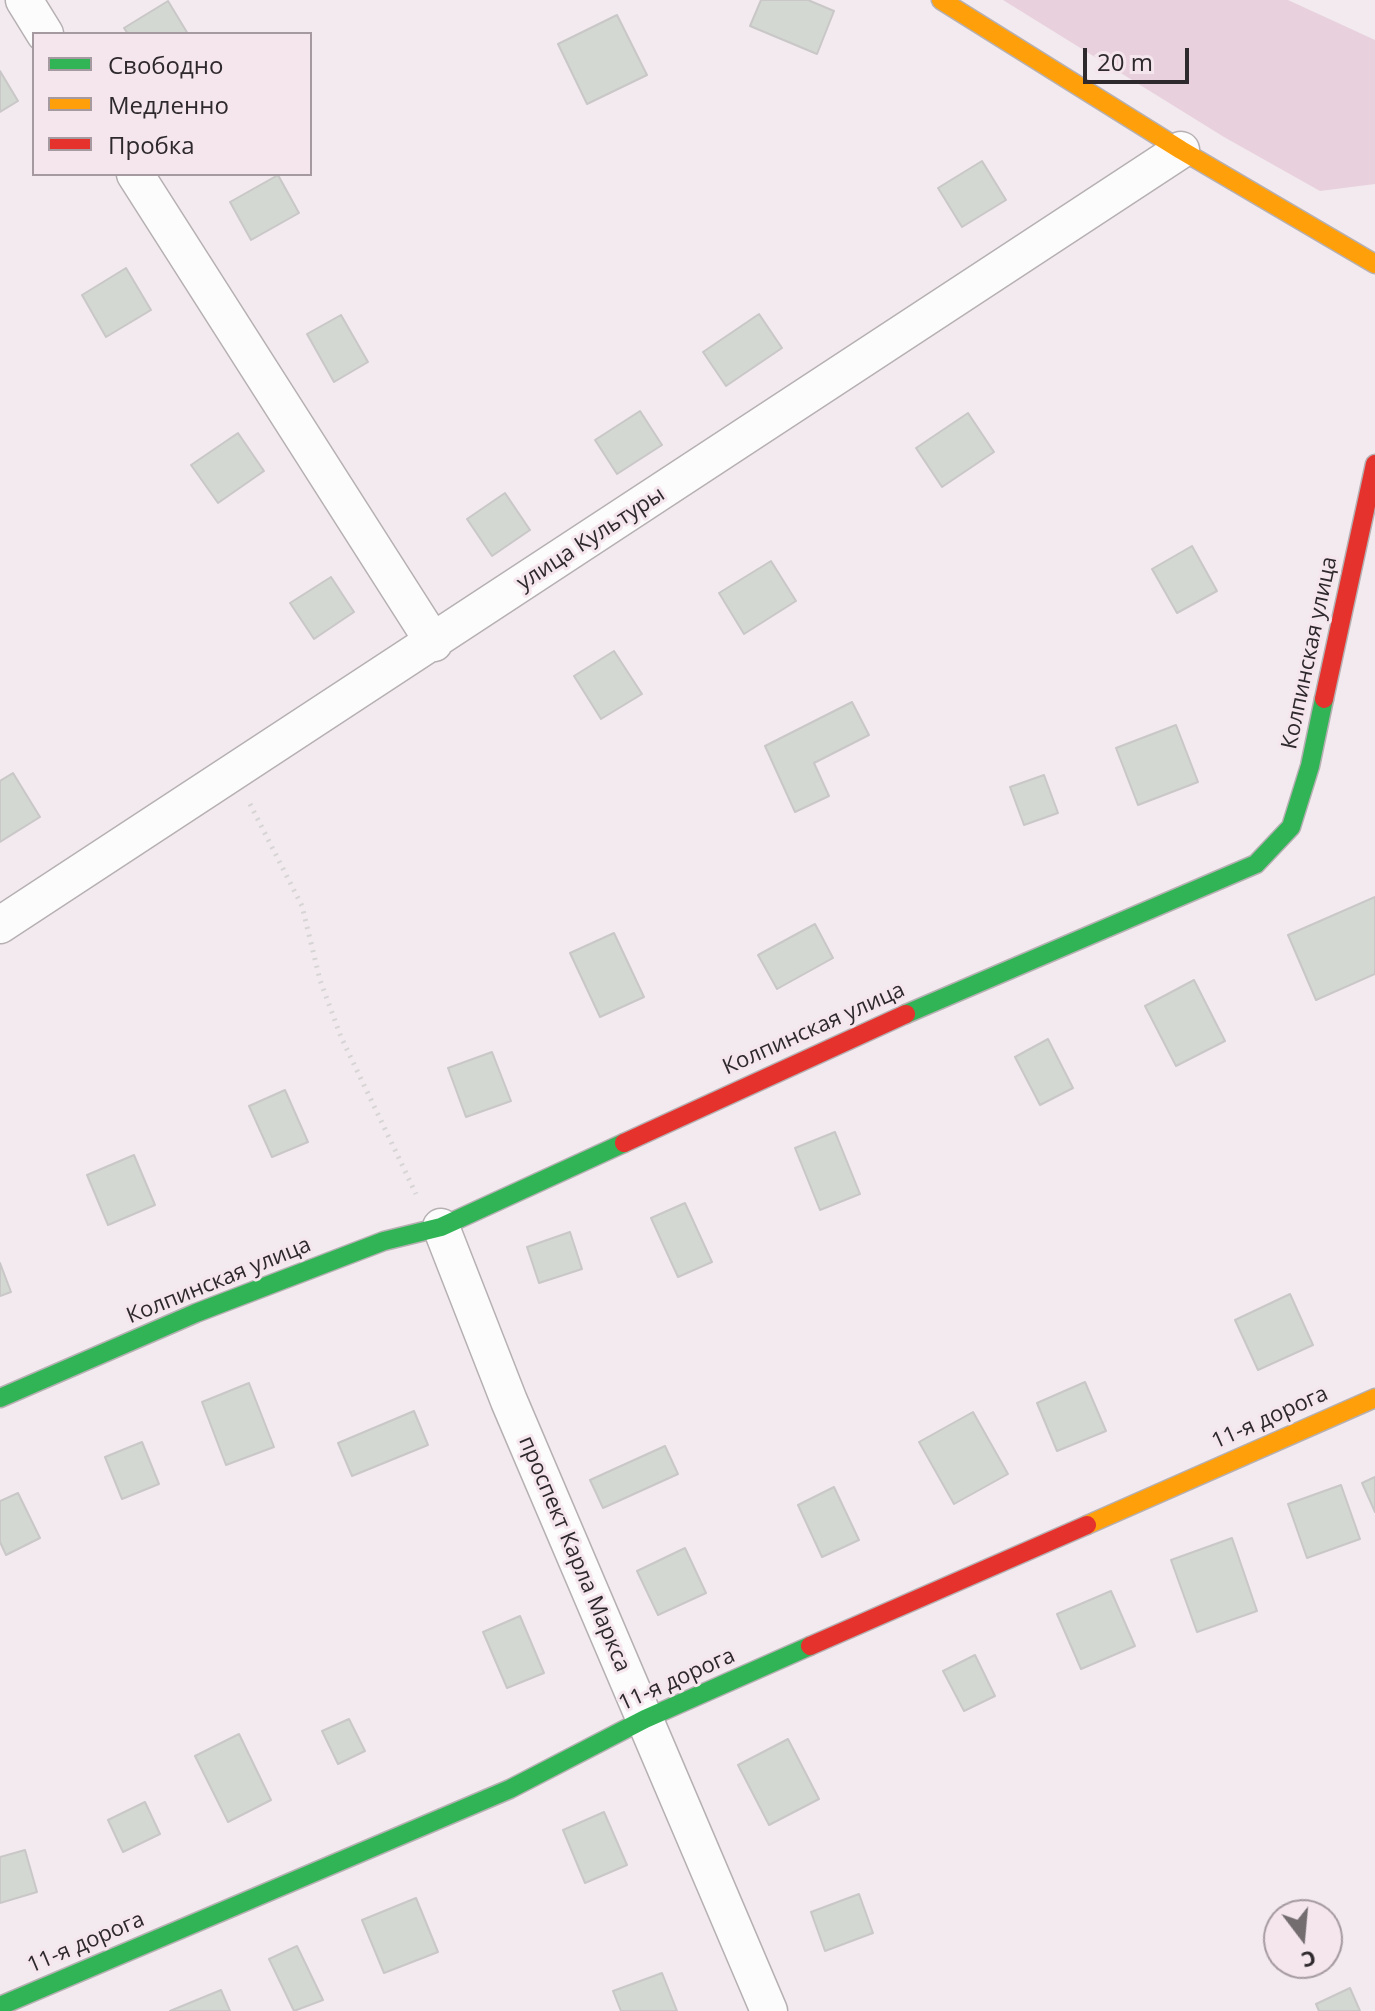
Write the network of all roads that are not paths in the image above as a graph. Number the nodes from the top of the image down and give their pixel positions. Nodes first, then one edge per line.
1 (24, 0) edge
2 (941, 0) edge
3 (44, 32) edge
4 (1181, 150) junction
5 (136, 176) edge
6 (1375, 264) edge
7 (1375, 464) edge
8 (434, 643) junction
9 (0, 925) edge
10 (441, 1227) junction
11 (0, 1398) edge
12 (1375, 1398) edge
13 (645, 1719) junction
14 (0, 2006) edge
15 (769, 2011) edge

1 - 3 street
2 - 4 street
4 - 6 street
4 - 8 street, улица Культуры
5 - 8 street
7 - 10 street, Колпинская улица
8 - 9 street, улица Культуры
10 - 11 street, Колпинская улица
10 - 13 street, проспект Карла Маркса
12 - 13 street, 11-я дорога
13 - 14 street, 11-я дорога
13 - 15 street, проспект Карла Маркса

